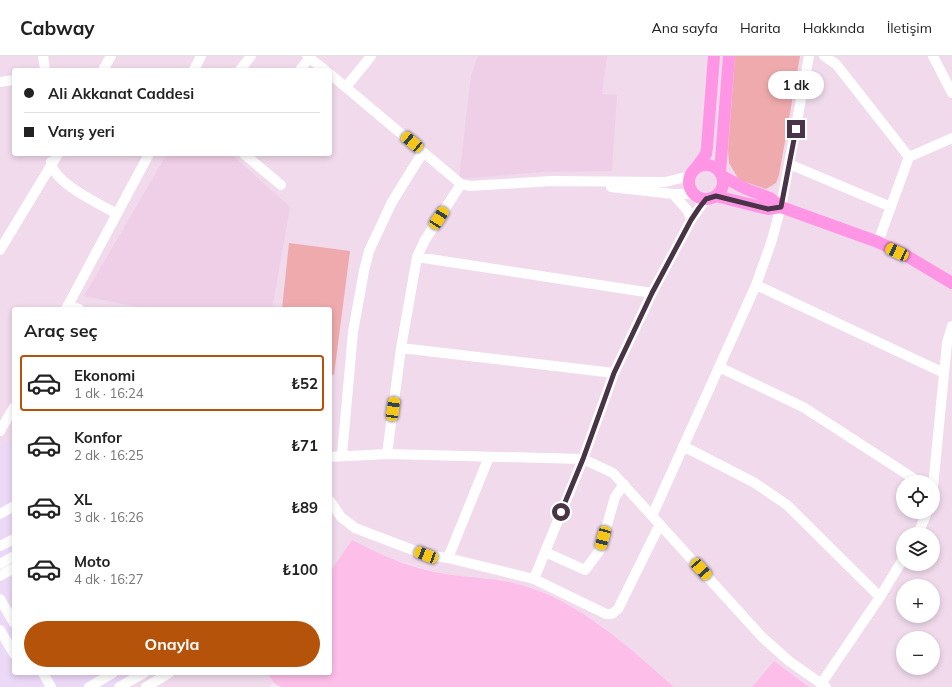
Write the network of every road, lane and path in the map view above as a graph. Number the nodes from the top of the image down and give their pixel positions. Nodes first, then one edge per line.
1 (44, 56) edge
2 (111, 56) edge
3 (201, 56) edge
4 (251, 56) edge
5 (371, 56) edge
6 (714, 56) edge
7 (729, 56) edge
8 (809, 56) edge
9 (824, 56) edge
10 (933, 56) edge
11 (310, 57) edge
12 (45, 68) edge
13 (104, 68) edge
14 (195, 68) edge
15 (242, 68) edge
16 (302, 68) edge
17 (323, 68) edge
18 (332, 76) edge
19 (12, 80) edge
20 (0, 82) edge
21 (346, 86) junction
22 (952, 93) edge
23 (952, 138) edge
24 (423, 152) junction
25 (51, 156) edge
26 (57, 156) edge
27 (148, 156) edge
28 (246, 156) edge
29 (909, 157) junction
30 (789, 164) junction
31 (52, 167) junction
32 (693, 172) junction
33 (721, 174) junction
34 (551, 181) junction
35 (461, 184) junction
36 (281, 185) dead end
37 (673, 194) junction
38 (694, 194) junction
39 (711, 197) junction
40 (781, 207) junction
41 (891, 207) junction
42 (117, 214) junction
43 (691, 220) junction
44 (878, 242) junction
45 (1, 244) edge
46 (417, 257) junction
47 (952, 283) edge
48 (756, 285) junction
49 (652, 293) junction
50 (67, 307) edge
51 (952, 326) edge
52 (401, 348) junction
53 (719, 367) junction
54 (614, 373) junction
55 (944, 374) junction
56 (12, 410) edge
57 (1, 428) edge
58 (12, 429) edge
59 (683, 446) junction
60 (386, 454) junction
61 (342, 455) junction
62 (332, 457) edge
63 (489, 457) junction
64 (583, 459) junction
65 (908, 475) edge
66 (934, 475) edge
67 (624, 484) junction
68 (332, 503) edge
69 (12, 507) edge
70 (0, 514) edge
71 (652, 516) junction
72 (660, 524) junction
73 (12, 539) edge
74 (0, 546) edge
75 (545, 552) junction
76 (12, 557) edge
77 (448, 558) junction
78 (0, 564) edge
79 (12, 569) edge
80 (896, 571) edge
81 (0, 576) edge
82 (534, 579) junction
83 (880, 597) junction
84 (0, 600) edge
85 (12, 620) edge
86 (0, 630) edge
87 (12, 651) edge
88 (44, 675) edge
89 (109, 675) edge
90 (140, 675) edge
91 (166, 675) edge
92 (824, 686) edge
93 (51, 687) edge
94 (88, 687) edge
95 (119, 687) edge
96 (146, 687) edge

1 - 12 street
2 - 13 street
3 - 14 street
4 - 15 street
5 - 21 street
6 - 32 main road
7 - 33 main road
8 - 30 street
9 - 29 street
10 - 22 street
11 - 16 street
11 - 17 street
18 - 21 street
19 - 20 street
21 - 24 street
23 - 29 street
24 - 35 street
24 - 61 street
25 - 31 street
26 - 31 street
27 - 42 street
28 - 36 street
29 - 41 street
30 - 40 street
30 - 41 street
31 - 42 street
31 - 45 street
32 - 33 main road
32 - 34 street
32 - 38 main road
33 - 39 main road
33 - 40 main road
34 - 35 street
34 - 37 street
35 - 46 street
37 - 38 street
37 - 43 street
38 - 39 main road
39 - 40 main road
39 - 43 street
40 - 44 main road
40 - 48 street
41 - 44 street
42 - 50 street
43 - 49 street
44 - 47 main road
46 - 49 street
46 - 52 street
48 - 53 street
48 - 55 street
49 - 54 street
51 - 55 street
52 - 54 street
52 - 60 street
53 - 59 street
53 - 65 street
54 - 64 street
55 - 66 street
56 - 57 street
57 - 58 street
59 - 71 street
59 - 83 street
60 - 61 street
60 - 63 street
61 - 62 street
63 - 64 street
63 - 77 street
64 - 67 street
64 - 75 street
67 - 71 street
67 - 75 street
68 - 77 street
69 - 70 street
71 - 72 street
72 - 82 street
72 - 92 street
73 - 74 street
75 - 82 street
76 - 78 street
77 - 82 street
79 - 81 street
80 - 83 street
83 - 92 street
84 - 85 street
86 - 87 street
88 - 93 street
89 - 94 street
90 - 95 street
91 - 96 street

